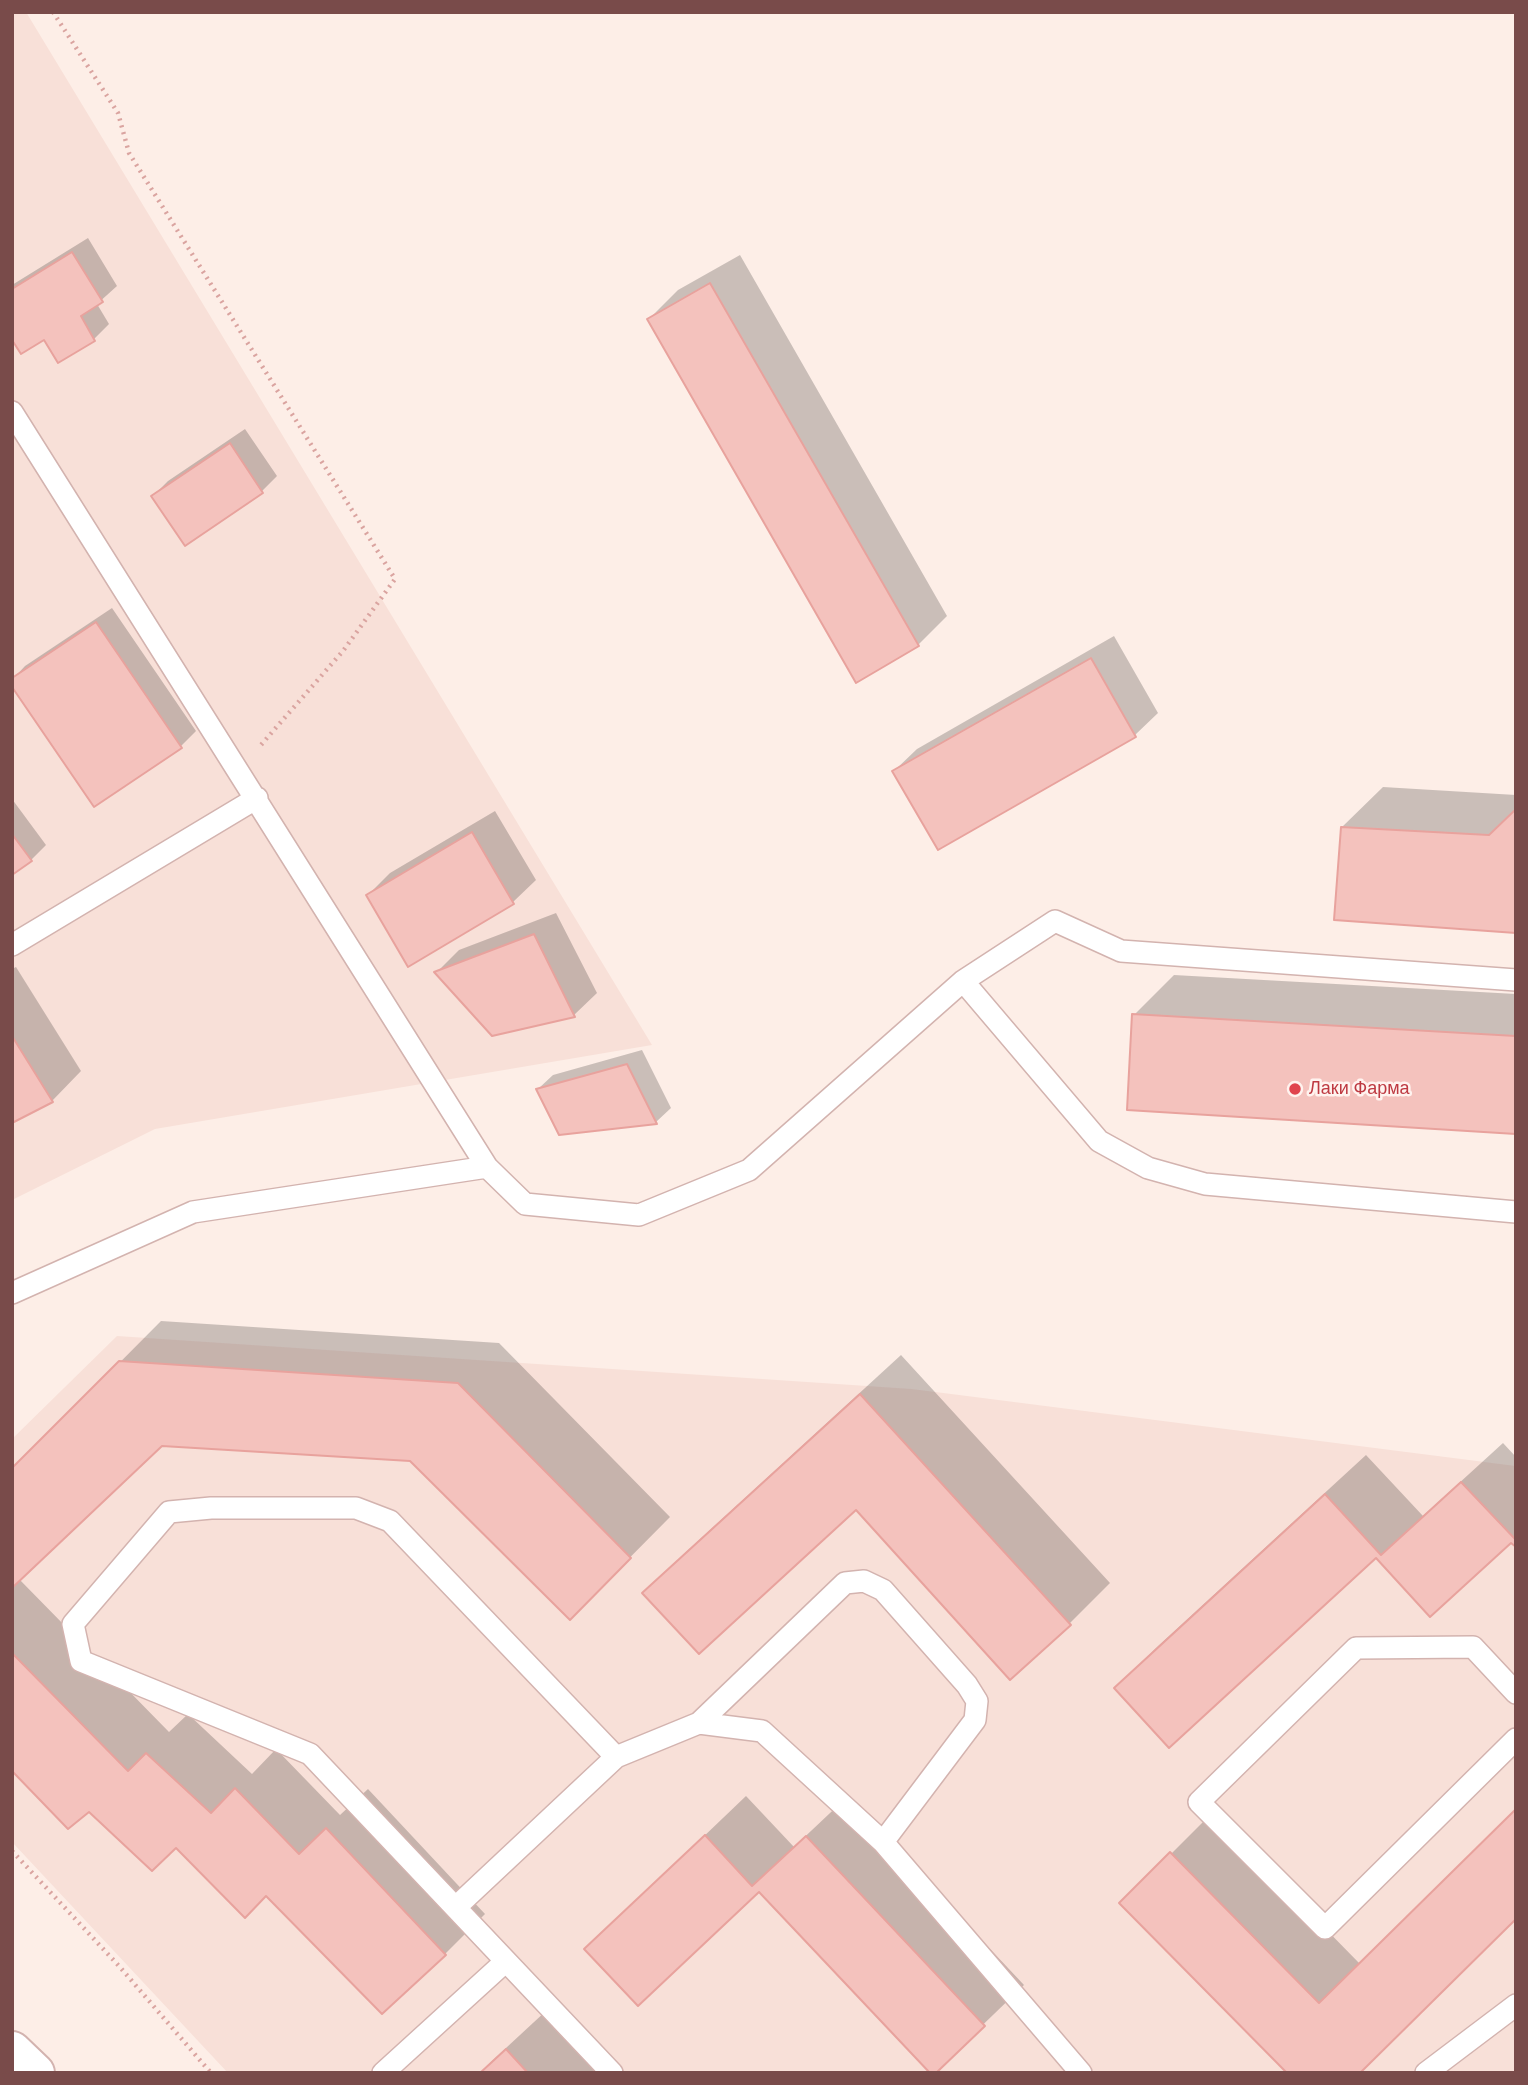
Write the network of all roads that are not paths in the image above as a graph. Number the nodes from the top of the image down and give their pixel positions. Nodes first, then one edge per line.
1 (12, 412) edge
2 (257, 798) junction
3 (12, 944) edge
4 (1516, 980) edge
5 (963, 981) junction
6 (487, 1167) junction
7 (1516, 1212) edge
8 (12, 1293) edge
9 (1516, 1693) edge
10 (699, 1723) junction
11 (1516, 1739) edge
12 (616, 1757) junction
13 (883, 1842) junction
14 (456, 1908) junction
15 (506, 1961) junction
16 (1516, 2005) edge
17 (12, 2051) edge
18 (35, 2073) edge
19 (383, 2073) edge
20 (612, 2073) edge
21 (1081, 2073) edge
22 (1426, 2073) edge

1 - 2 lane
2 - 3 lane
2 - 6 lane
4 - 5 lane
5 - 6 lane
5 - 7 lane
6 - 8 lane
9 - 11 lane
10 - 12 lane
10 - 13 lane
10 - 13 lane
12 - 14 lane
12 - 14 lane
13 - 21 lane
14 - 15 lane
15 - 19 lane
15 - 20 lane
16 - 22 lane
17 - 18 street

